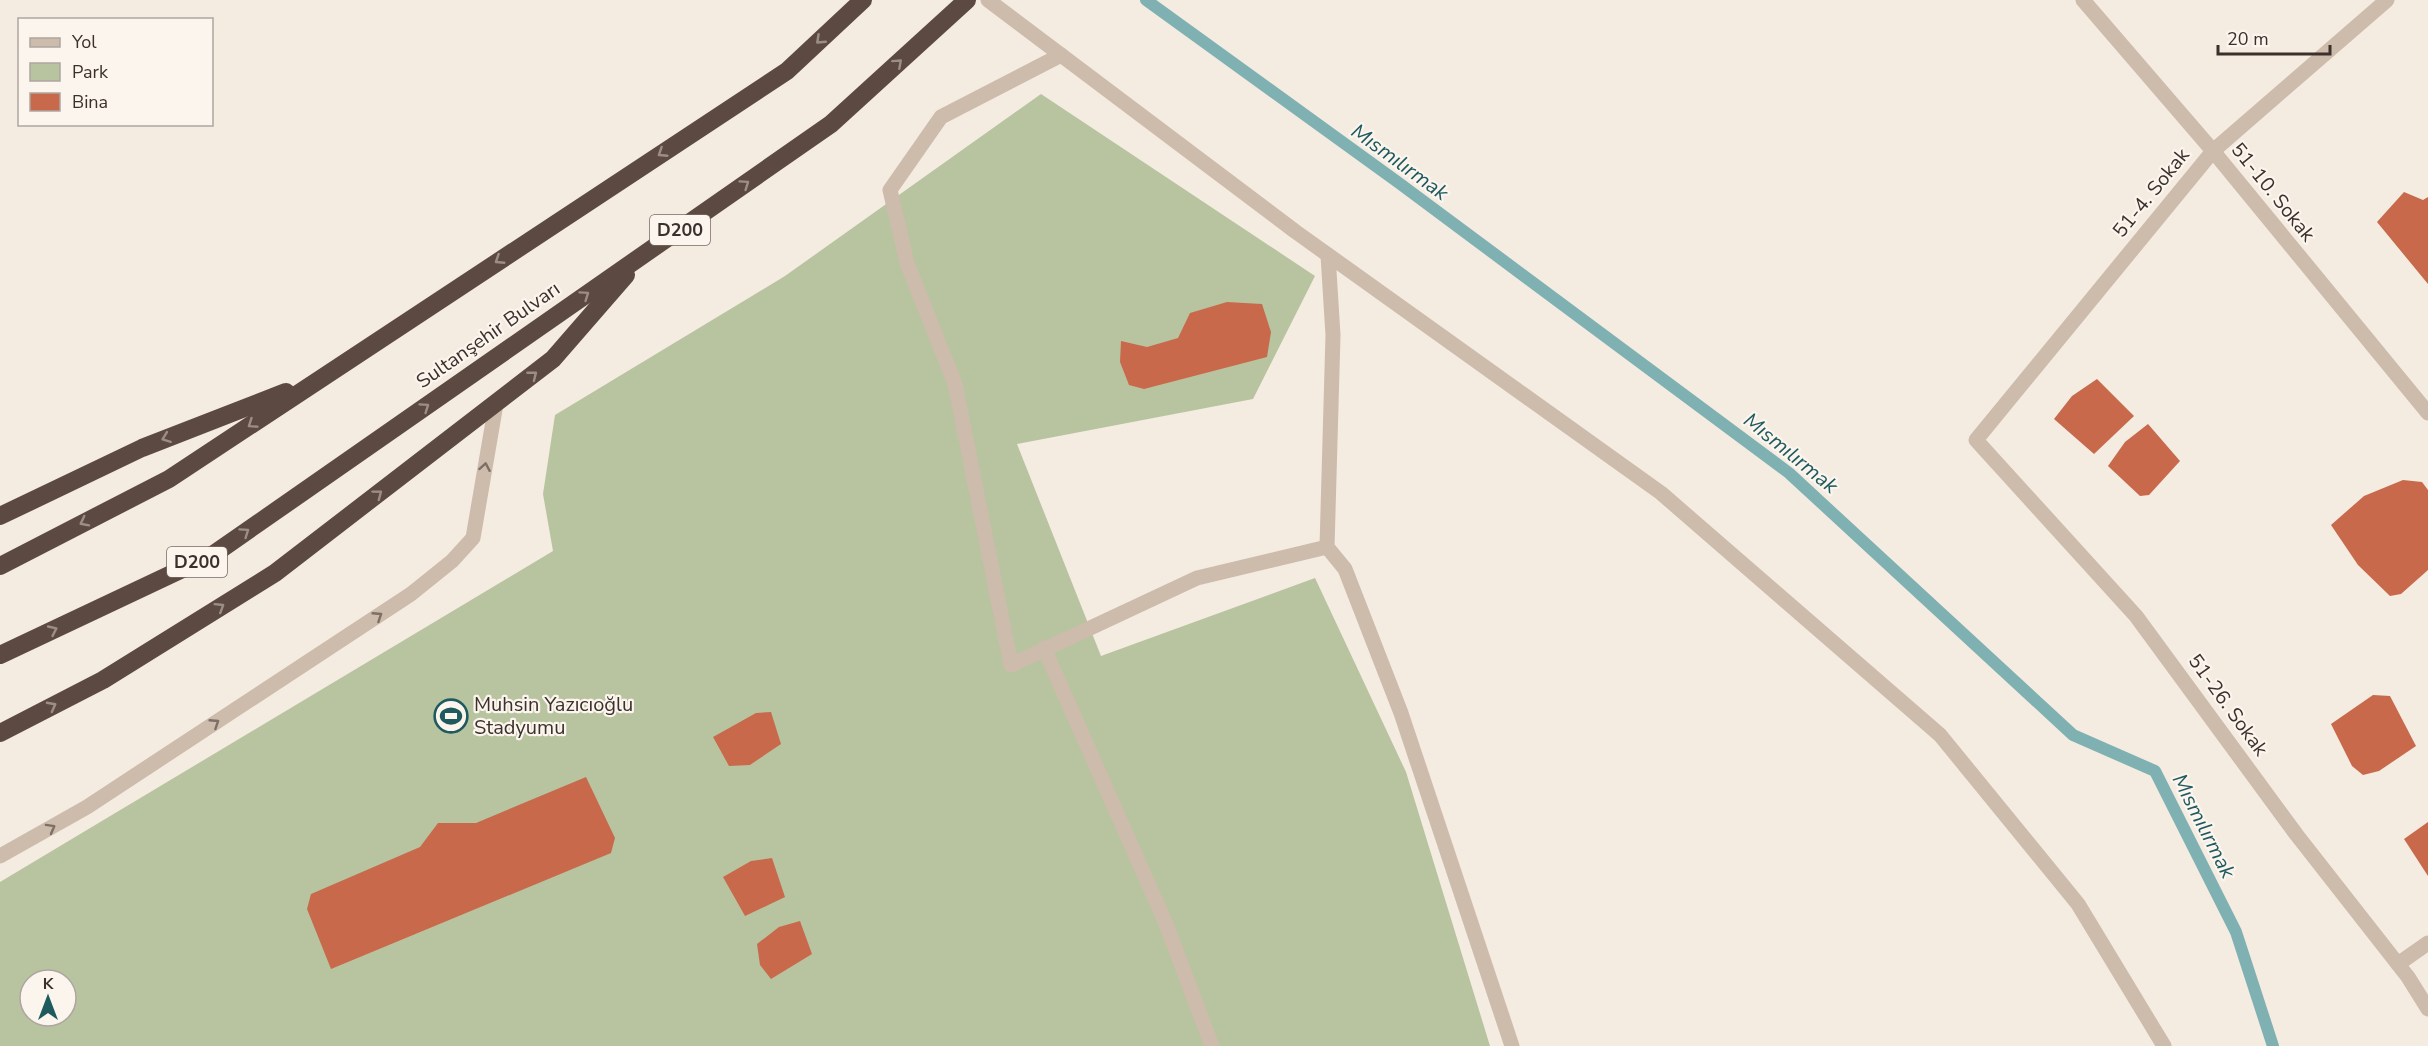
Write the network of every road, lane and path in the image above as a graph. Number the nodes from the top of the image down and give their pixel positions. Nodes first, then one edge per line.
1 (863, 0) edge
2 (967, 0) edge
3 (988, 0) edge
4 (2083, 0) edge
5 (2387, 0) edge
6 (1061, 56) junction
7 (2213, 151) junction
8 (644, 254) junction
9 (1328, 255) junction
10 (318, 380) junction
11 (496, 404) junction
12 (2428, 413) edge
13 (1976, 440) joint
14 (0, 516) edge
15 (1327, 547) junction
16 (0, 566) edge
17 (1044, 648) junction
18 (0, 655) edge
19 (0, 734) edge
20 (0, 856) edge
21 (2428, 943) edge
22 (2398, 964) junction
23 (2428, 1009) edge
24 (1212, 1046) edge
25 (1512, 1046) edge
26 (2164, 1046) edge

1 -> 10 highway
8 -> 2 highway, Sultanşehir Bulvarı / D200
3 - 6 street
4 - 7 street, 51-10. Sokak
5 - 7 street, 51-4. Sokak
6 - 9 street
6 - 17 street
7 - 12 street, 51-10. Sokak
7 - 13 street, 51-4. Sokak
11 -> 8 highway
18 -> 8 highway, Sultanşehir Bulvarı / D200
9 - 15 street
9 - 26 street
10 -> 14 highway
10 -> 16 highway
19 -> 11 highway
20 -> 11 street
13 - 22 street, 51-26. Sokak
15 - 17 street
15 - 25 street
17 - 24 street
21 - 22 street
22 - 23 street, 51-26. Sokak

